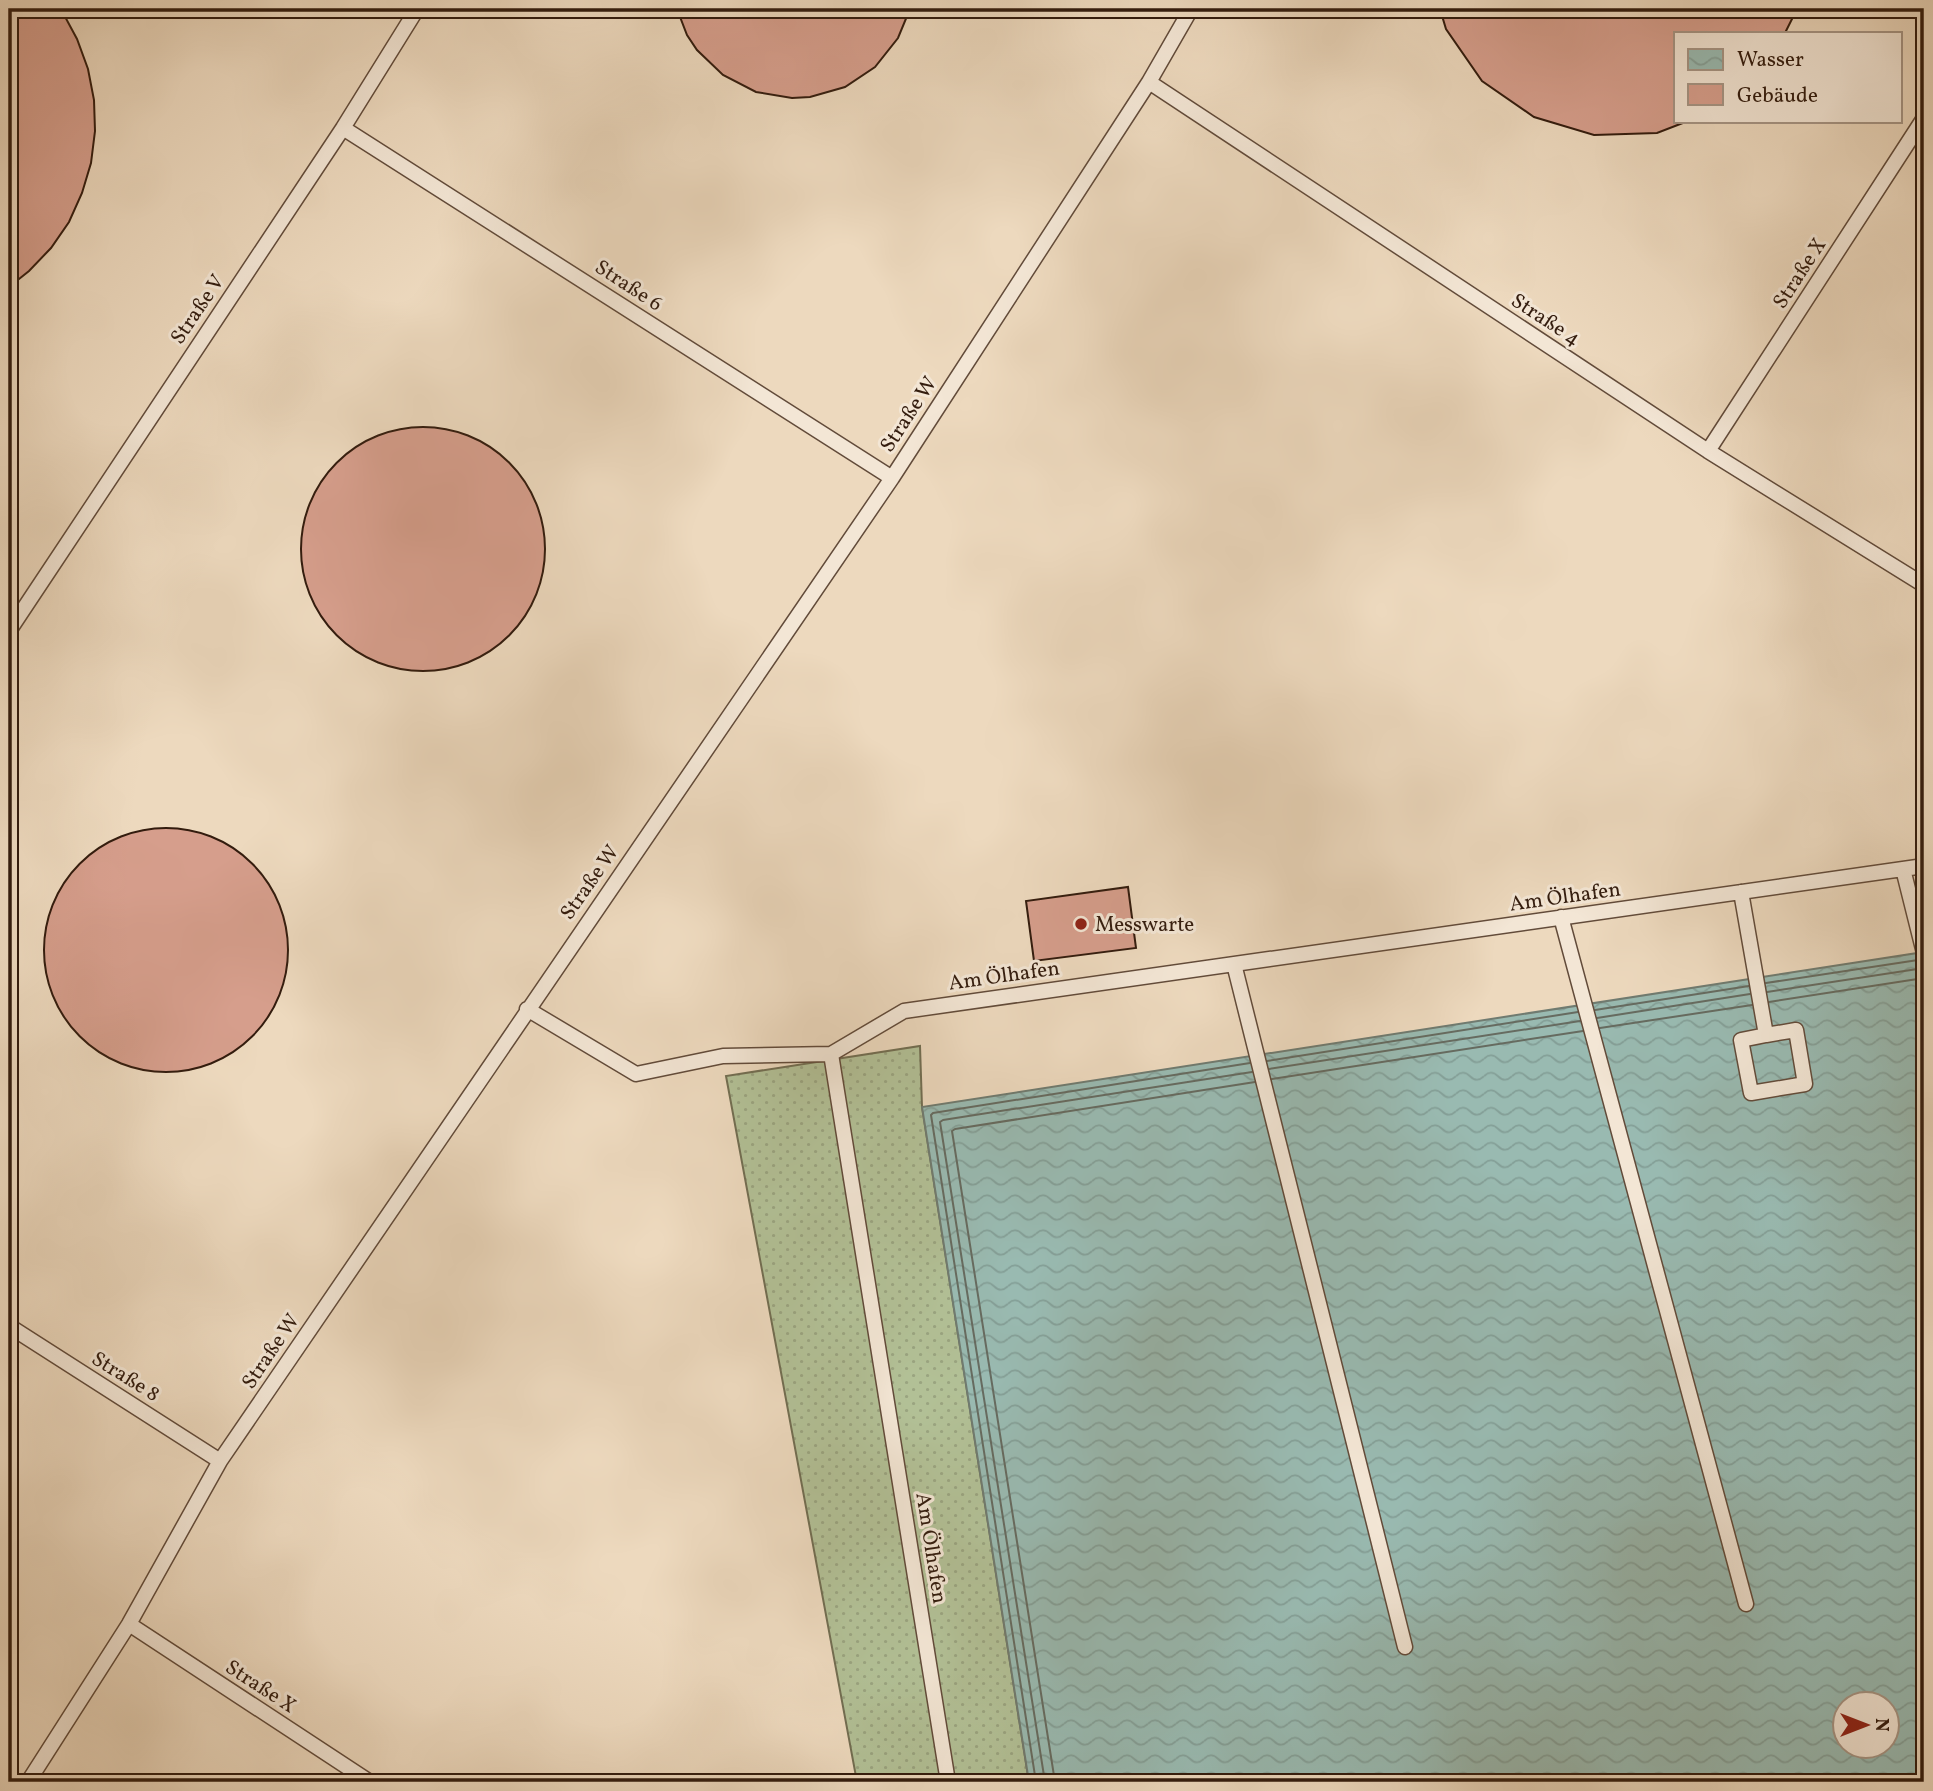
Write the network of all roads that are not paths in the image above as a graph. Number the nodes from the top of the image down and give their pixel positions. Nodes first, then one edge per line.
1 (417, 9) edge
2 (1191, 9) edge
3 (1149, 82) junction
4 (1924, 118) edge
5 (343, 128) junction
6 (1708, 451) junction
7 (892, 478) junction
8 (1924, 585) edge
9 (9, 631) edge
10 (1924, 866) edge
11 (1903, 869) junction
12 (1741, 892) junction
13 (1561, 917) junction
14 (1924, 953) edge
15 (1234, 964) junction
16 (527, 1009) junction
17 (1766, 1035) junction
18 (831, 1054) junction
19 (9, 1326) edge
20 (220, 1461) junction
21 (1746, 1604) dead end
22 (129, 1624) junction
23 (1405, 1647) dead end
24 (28, 1782) edge
25 (370, 1782) edge
26 (948, 1782) edge

1 - 5 lane, Straße V
2 - 3 lane, Straße W
3 - 6 lane, Straße 4
3 - 7 lane, Straße W
4 - 6 lane, Straße X
5 - 7 lane, Straße 6
5 - 9 lane, Straße V
6 - 8 lane, Straße 4
7 - 16 lane, Straße W
10 - 11 lane, Am Ölhafen
11 - 12 lane, Am Ölhafen
11 - 14 lane
12 - 13 lane, Am Ölhafen
12 - 17 lane
13 - 15 lane, Am Ölhafen
13 - 21 lane
15 - 18 lane, Am Ölhafen
15 - 23 lane
16 - 18 lane
16 - 20 lane, Straße W
17 - 17 lane
18 - 26 lane, Am Ölhafen
19 - 20 lane, Straße 8
20 - 22 lane, Straße W
22 - 24 lane, Straße W
22 - 25 lane, Straße X

